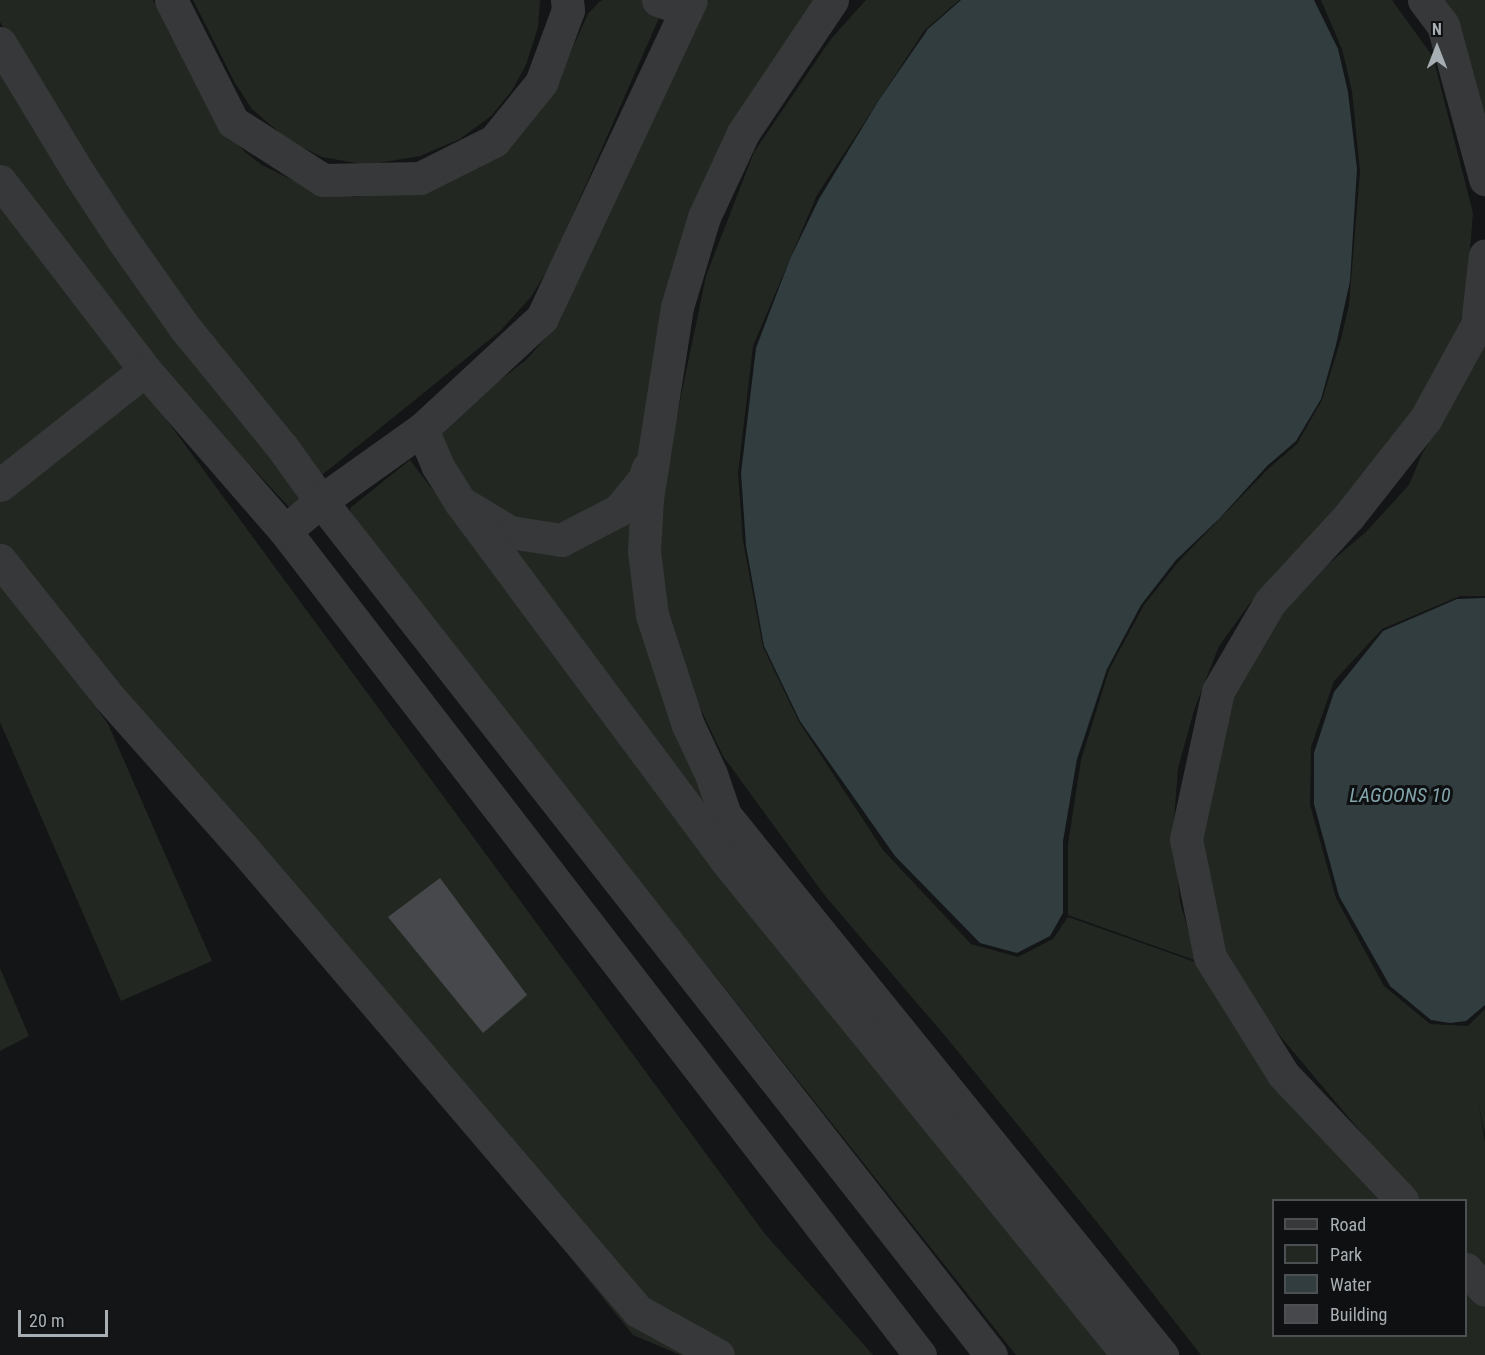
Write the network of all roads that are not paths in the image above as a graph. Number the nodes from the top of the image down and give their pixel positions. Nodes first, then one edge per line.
1 (171, 0) edge
2 (832, 0) edge
3 (1424, 0) edge
4 (572, 3) edge
5 (678, 3) edge
6 (0, 43) edge
7 (1485, 179) edge
8 (0, 182) edge
9 (1485, 255) edge
10 (145, 370) junction
11 (422, 429) junction
12 (656, 439) junction
13 (0, 485) edge
14 (321, 501) junction
15 (460, 502) junction
16 (285, 531) junction
17 (0, 560) edge
18 (1401, 1199) edge
19 (1467, 1270) edge
20 (1485, 1290) edge
21 (718, 1355) edge
22 (920, 1355) edge
23 (991, 1355) edge
24 (1128, 1355) edge
25 (1162, 1355) edge

1 - 4 street
2 - 12 street
3 - 7 street
5 - 11 street
6 - 14 street
8 - 10 street
9 - 18 street
10 - 13 street
10 - 16 street
11 - 14 street
11 - 15 street
12 - 15 street
12 - 25 street
14 - 16 street
14 - 23 street
15 - 24 street
16 - 22 street
17 - 21 street
19 - 20 street

